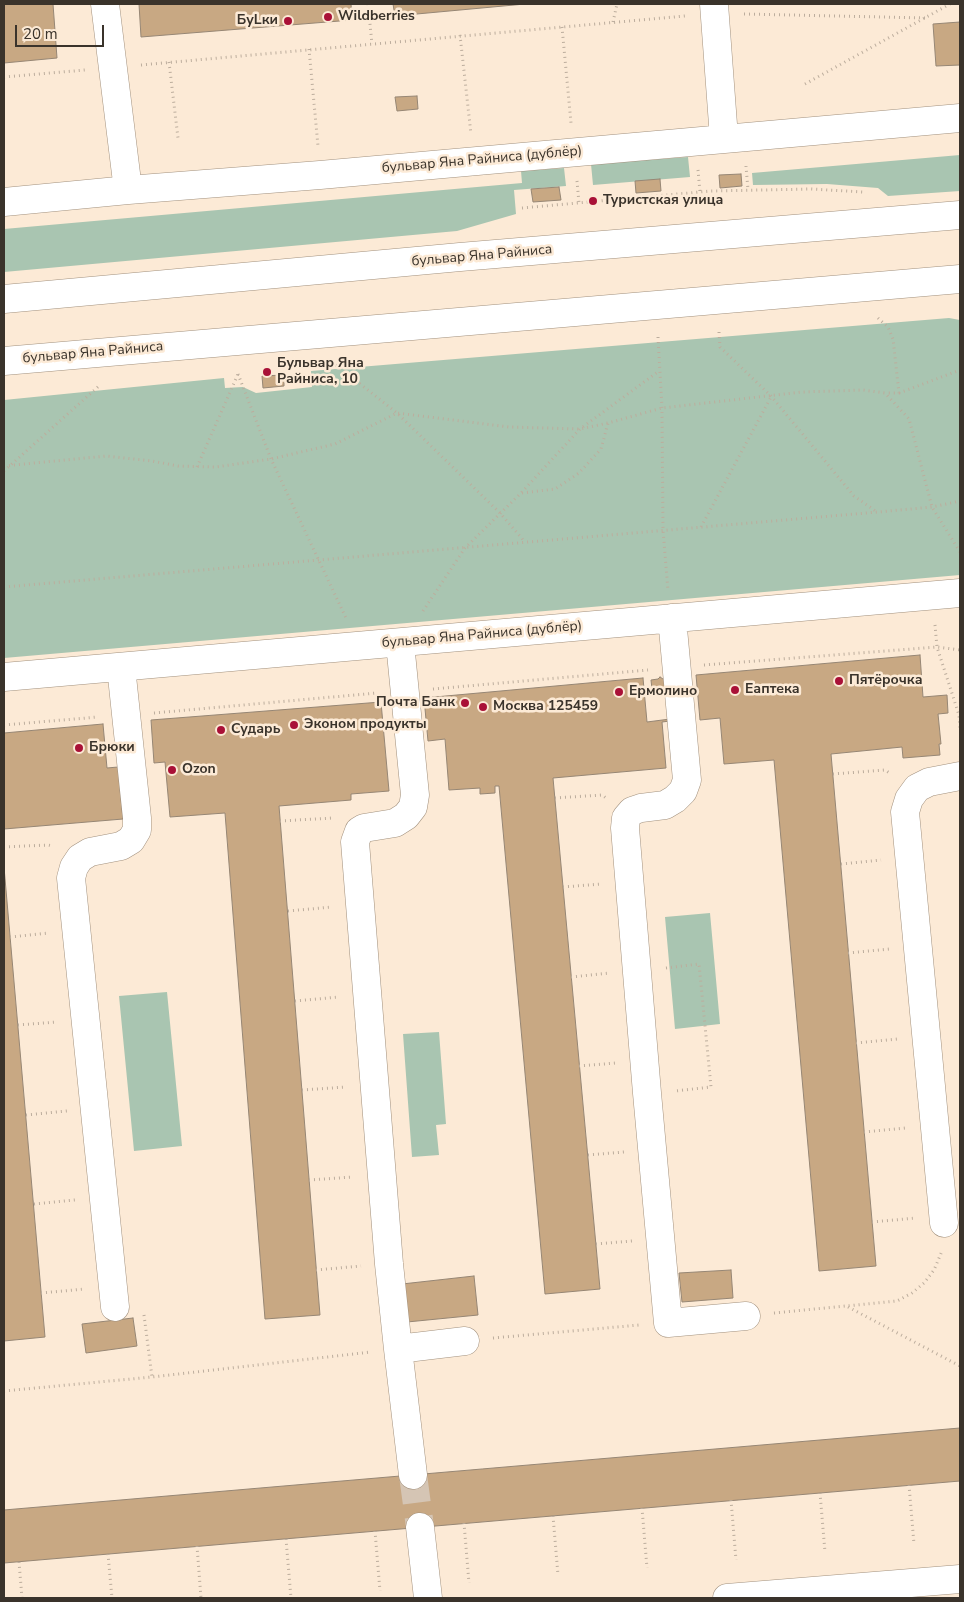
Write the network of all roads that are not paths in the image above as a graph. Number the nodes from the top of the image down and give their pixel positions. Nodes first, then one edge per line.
1 (105, 4) edge
2 (714, 8) edge
3 (960, 118) edge
4 (724, 138) junction
5 (128, 190) junction
6 (4, 202) edge
7 (960, 215) edge
8 (960, 279) edge
9 (4, 298) edge
10 (4, 361) edge
11 (960, 593) edge
12 (670, 609) junction
13 (400, 643) junction
14 (121, 667) junction
15 (4, 678) edge
16 (960, 776) edge
17 (944, 1219) road end
18 (114, 1297) road end
19 (746, 1316) road end
20 (465, 1341) road end
21 (398, 1349) junction
22 (413, 1475) tunnel mouth
23 (420, 1527) tunnel mouth
24 (960, 1580) edge
25 (817, 1595) edge
26 (428, 1598) edge
27 (727, 1598) edge

1 - 5 street
2 - 4 street
3 - 4 street, бульвар Яна Райниса (дублёр)
4 - 5 street, бульвар Яна Райниса (дублёр)
5 - 6 street, бульвар Яна Райниса (дублёр)
7 - 9 street, бульвар Яна Райниса
8 - 10 street, бульвар Яна Райниса
11 - 12 street, бульвар Яна Райниса (дублёр)
12 - 13 street, бульвар Яна Райниса (дублёр)
12 - 19 street
13 - 14 street, бульвар Яна Райниса (дублёр)
13 - 21 street
14 - 15 street, бульвар Яна Райниса (дублёр)
14 - 18 street
16 - 17 street
20 - 21 street
21 - 22 street
23 - 26 street
24 - 25 street
25 - 27 street

